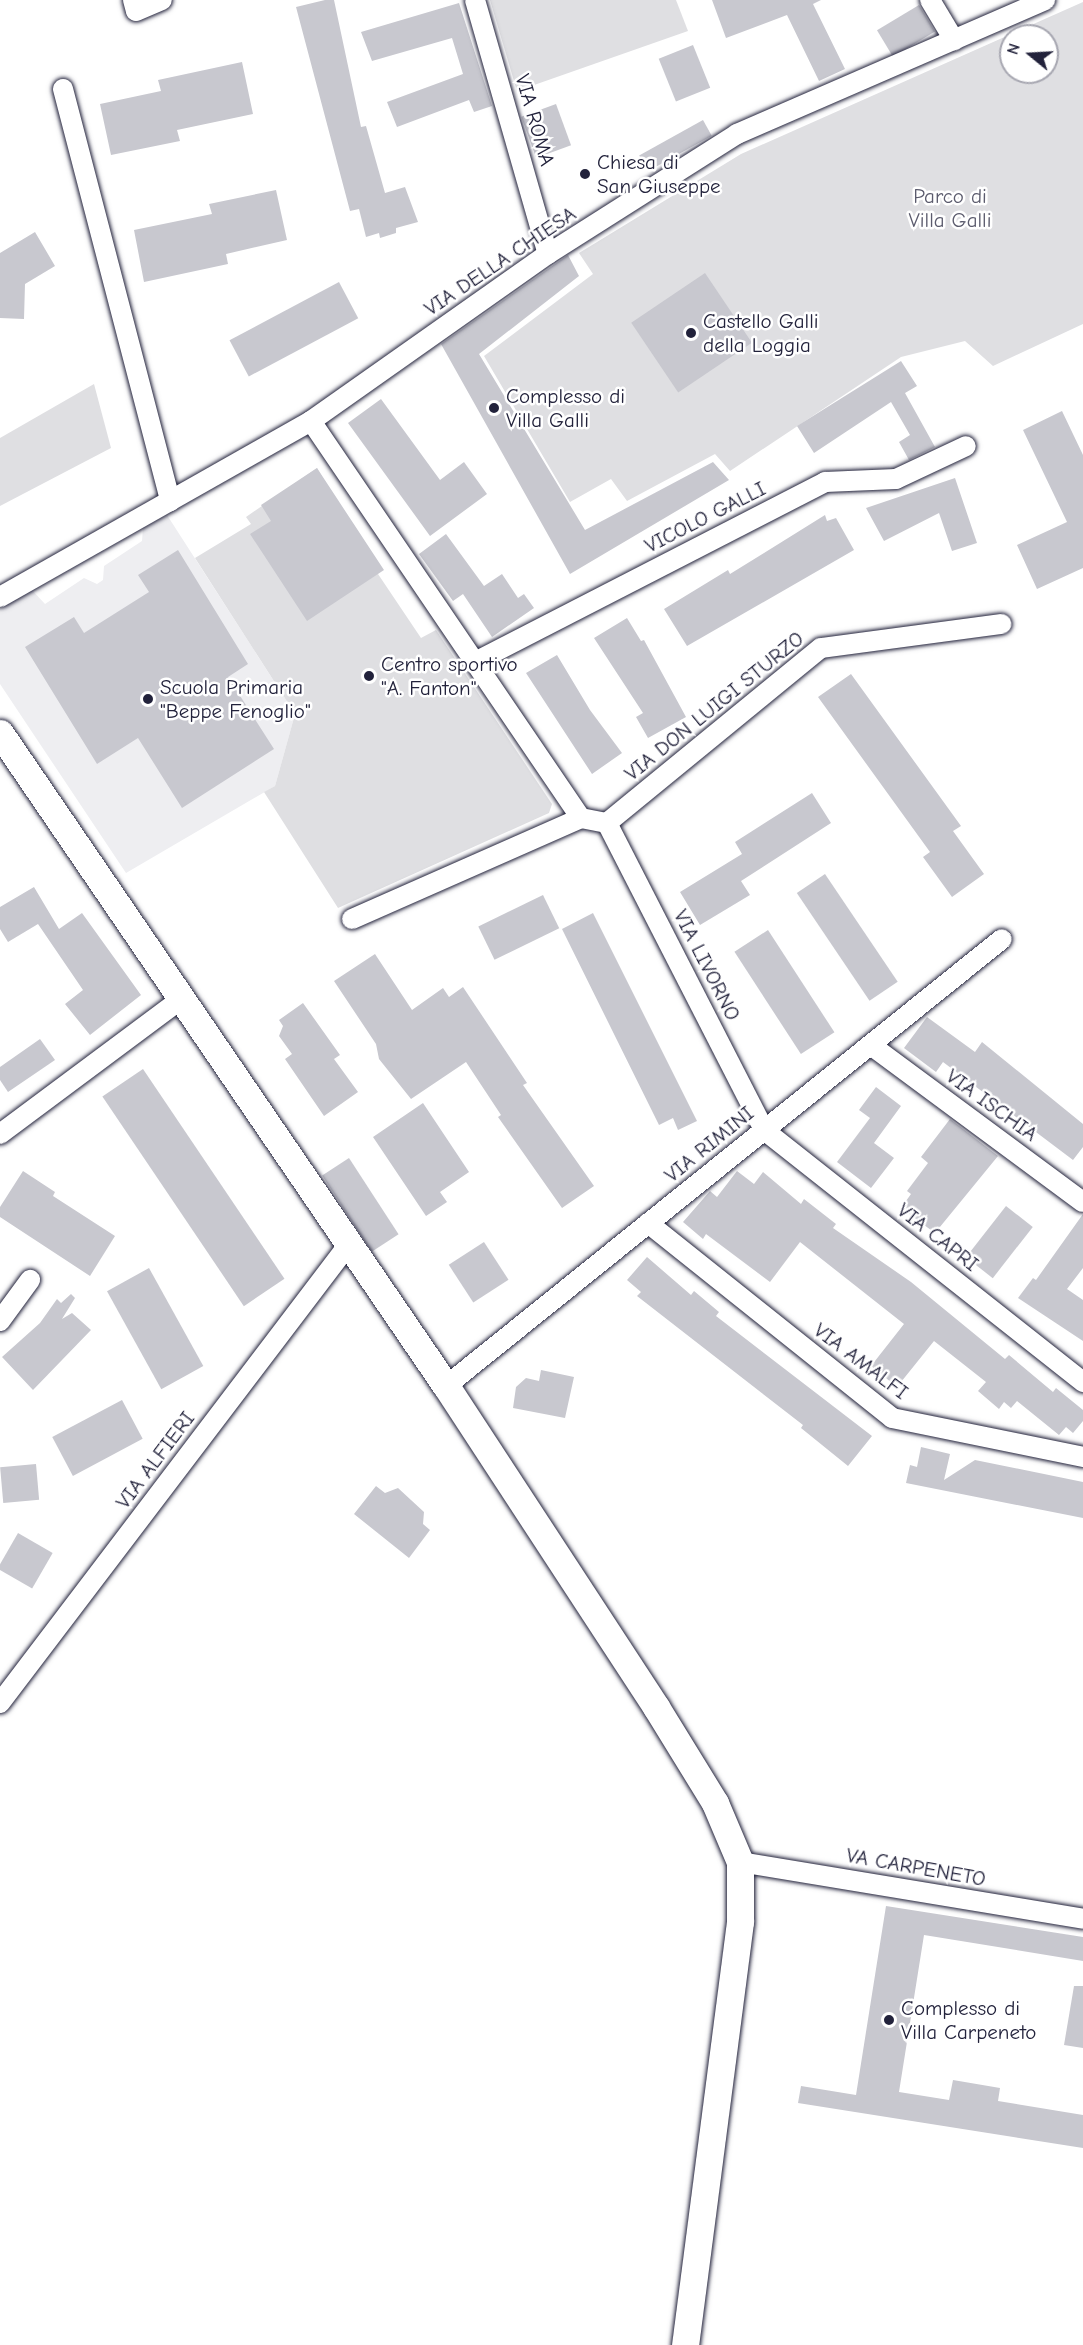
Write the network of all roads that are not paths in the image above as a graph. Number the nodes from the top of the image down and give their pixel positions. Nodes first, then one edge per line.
1 (133, 0) edge
2 (162, 0) edge
3 (475, 0) edge
4 (930, 0) edge
5 (1045, 0) edge
6 (954, 40) junction
7 (63, 89) dead end
8 (548, 254) junction
9 (311, 421) junction
10 (966, 446) dead end
11 (170, 501) junction
12 (0, 597) edge
13 (1001, 624) dead end
14 (475, 662) junction
15 (0, 733) edge
16 (581, 818) junction
17 (607, 823) junction
18 (352, 919) dead end
19 (1002, 939) dead end
20 (181, 999) junction
21 (872, 1046) junction
22 (764, 1130) junction
23 (0, 1134) edge
24 (1083, 1202) edge
25 (648, 1223) junction
26 (348, 1245) junction
27 (30, 1280) dead end
28 (0, 1322) edge
29 (1083, 1382) edge
30 (446, 1386) junction
31 (1083, 1457) edge
32 (0, 1703) edge
33 (740, 1862) junction
34 (1083, 1919) edge
35 (685, 2345) edge

1 - 2 street
3 - 8 street, VIA ROMA
4 - 6 street
5 - 6 street, VIA DELLA CHIESA
6 - 8 street, VIA DELLA CHIESA
7 - 11 street
8 - 9 street, VIA DELLA CHIESA
9 - 11 street, VIA DELLA CHIESA
9 - 14 street
10 - 14 street, VICOLO GALLI
11 - 12 street, VIA DELLA CHIESA
13 - 17 street, VIA DON LUIGI STURZO
14 - 16 street
15 - 20 street
16 - 17 street
16 - 18 street
17 - 22 street, VIA LIVORNO
19 - 21 street, VIA RIMINI
20 - 23 street
20 - 26 street
21 - 22 street, VIA RIMINI
21 - 24 street, VIA ISCHIA
22 - 25 street, VIA RIMINI
22 - 29 street, VIA CAPRI
25 - 30 street, VIA RIMINI
25 - 31 street, VIA AMALFI
26 - 30 street
26 - 32 street, VIA ALFIERI
27 - 28 street
30 - 33 street
33 - 34 street, VA CARPENETO
33 - 35 street

